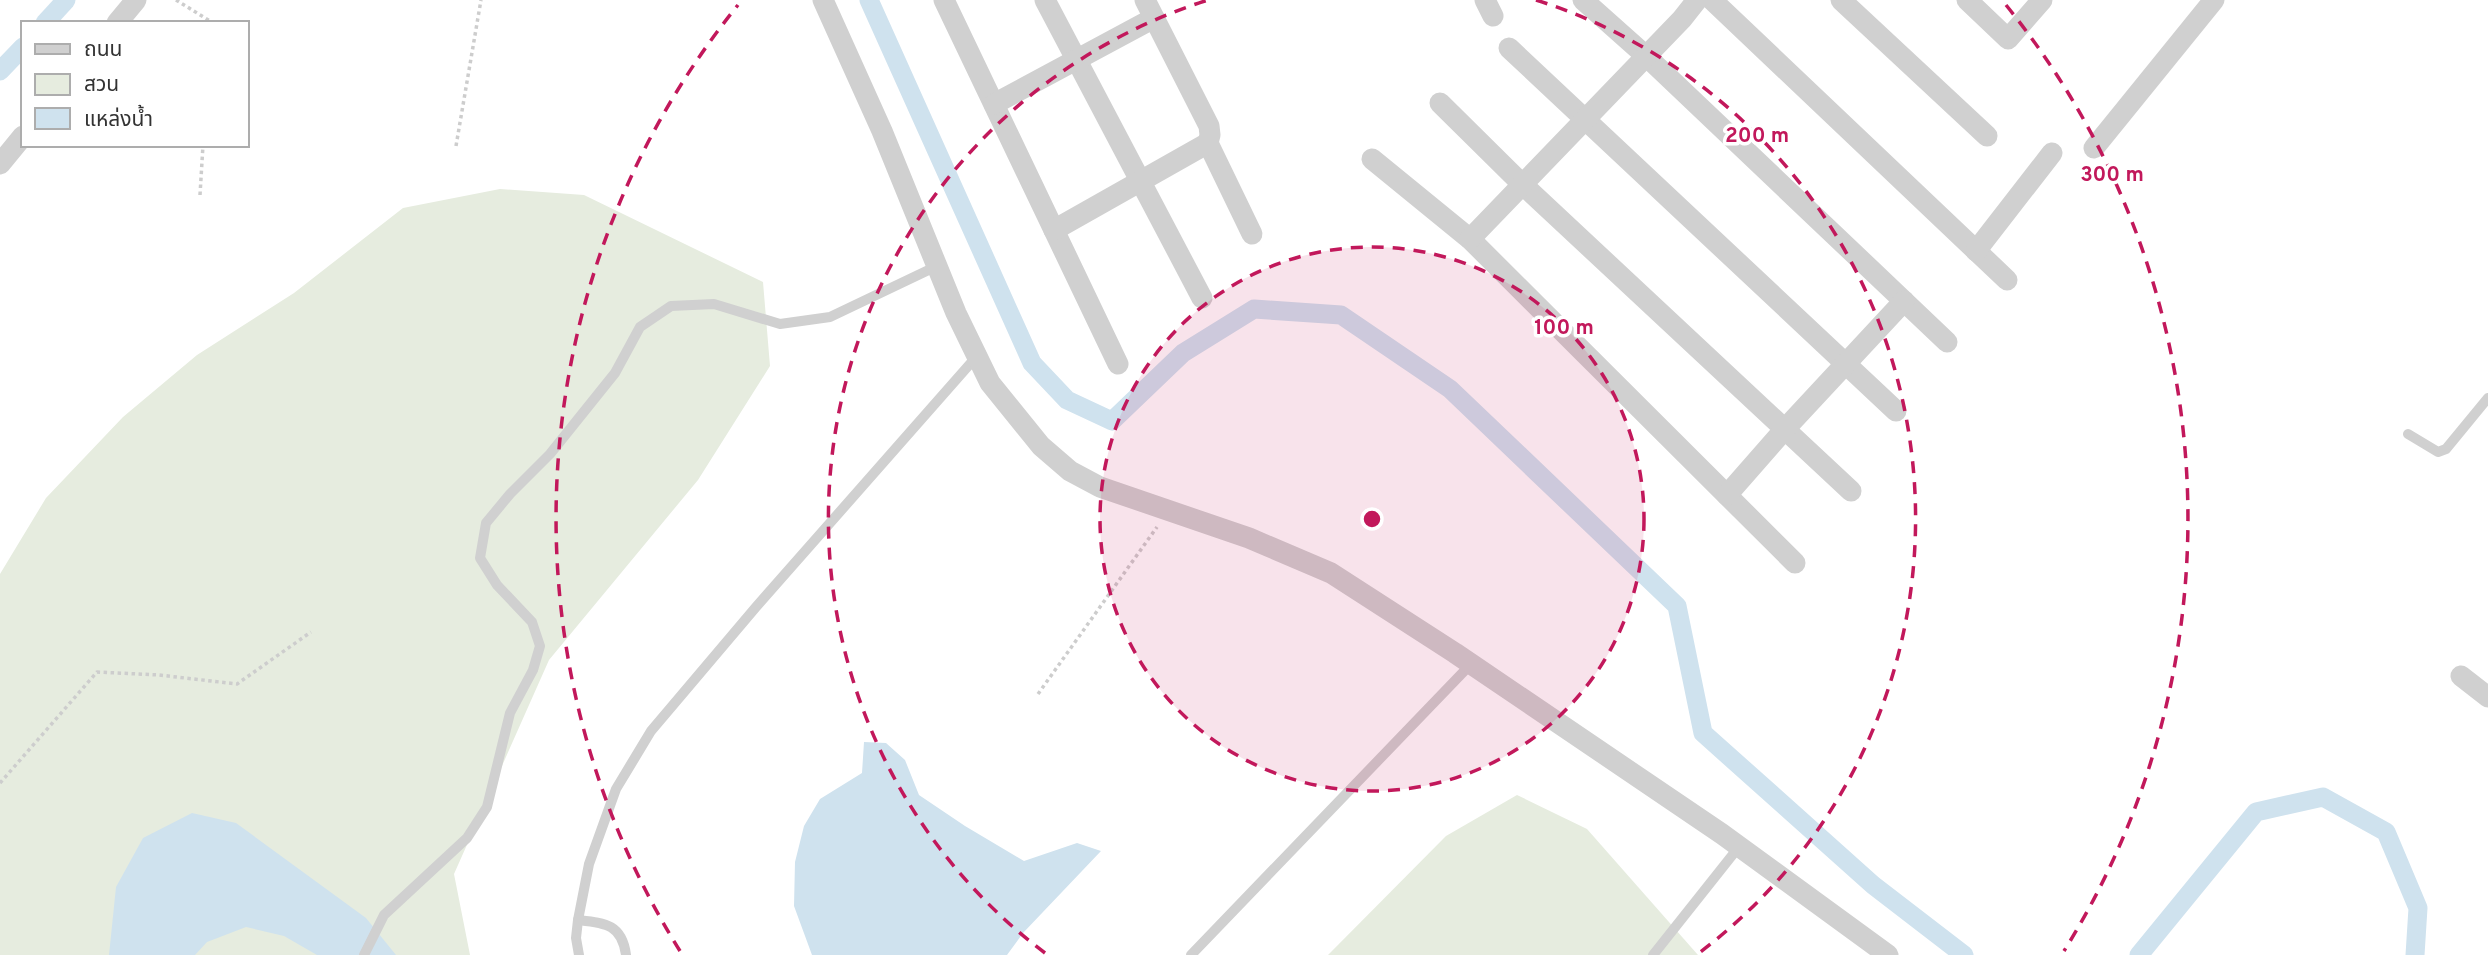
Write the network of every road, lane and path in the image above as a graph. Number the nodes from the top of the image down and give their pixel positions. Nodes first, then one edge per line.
1 (136, 0) edge
2 (176, 0) edge
3 (481, 0) edge
4 (823, 0) edge
5 (944, 0) edge
6 (1045, 0) edge
7 (1583, 0) edge
8 (1697, 0) edge
9 (1712, 0) edge
10 (1841, 0) edge
11 (1967, 0) edge
12 (2042, 0) edge
13 (2214, 0) edge
14 (1150, 9) edge
15 (119, 21) edge
16 (210, 21) edge
17 (1509, 48) dead end
18 (1646, 56) junction
19 (1077, 60) junction
20 (1440, 103) dead end
21 (994, 104) junction
22 (1585, 120) junction
23 (1987, 136) dead end
24 (21, 138) edge
25 (1208, 143) junction
26 (456, 146) dead end
27 (203, 147) edge
28 (2094, 148) dead end
29 (2052, 153) dead end
30 (1373, 159) dead end
31 (0, 164) edge
32 (1141, 181) junction
33 (1522, 184) junction
34 (200, 195) dead end
35 (1054, 230) junction
36 (1252, 234) dead end
37 (1470, 239) junction
38 (1976, 251) junction
39 (937, 266) junction
40 (2007, 280) dead end
41 (1202, 298) dead end
42 (1904, 301) junction
43 (1947, 342) dead end
44 (976, 356) junction
45 (1118, 364) dead end
46 (1847, 364) junction
47 (2488, 398) edge
48 (1896, 411) dead end
49 (1784, 429) junction
50 (2408, 434) dead end
51 (1851, 491) dead end
52 (1727, 495) junction
53 (1169, 511) junction
54 (1796, 562) dead end
55 (311, 632) dead end
56 (1471, 664) junction
57 (2461, 676) dead end
58 (1038, 694) dead end
59 (2488, 697) edge
60 (0, 783) edge
61 (1738, 848) junction
62 (578, 920) junction
63 (364, 955) edge
64 (579, 955) edge
65 (626, 955) edge
66 (1191, 955) edge
67 (1653, 955) edge
68 (1888, 955) edge

1 - 15 street
2 - 16 path
3 - 26 path
4 - 39 street
5 - 21 street
6 - 19 street
7 - 18 street
8 - 18 street
9 - 38 street
10 - 23 street
11 - 12 street
13 - 28 street
14 - 19 street
14 - 25 street
17 - 22 street
18 - 22 street
18 - 42 street
19 - 21 street
19 - 32 street
20 - 33 street
21 - 35 street
22 - 33 street
22 - 46 street
24 - 31 street
25 - 32 street
25 - 36 street
27 - 34 path
29 - 38 street
30 - 37 street
32 - 35 street
32 - 41 street
33 - 37 street
33 - 49 street
35 - 45 street
37 - 52 street
38 - 40 street
39 - 44 street
39 - 63 lane
42 - 43 street
42 - 46 street
44 - 53 street
44 - 62 lane
46 - 48 street
46 - 49 street
47 - 50 lane
49 - 51 street
49 - 52 street
52 - 54 street
53 - 56 street
53 - 58 path
55 - 60 path
56 - 61 street
56 - 66 lane
57 - 59 street
61 - 67 lane
61 - 68 street
62 - 64 lane
62 - 65 lane

